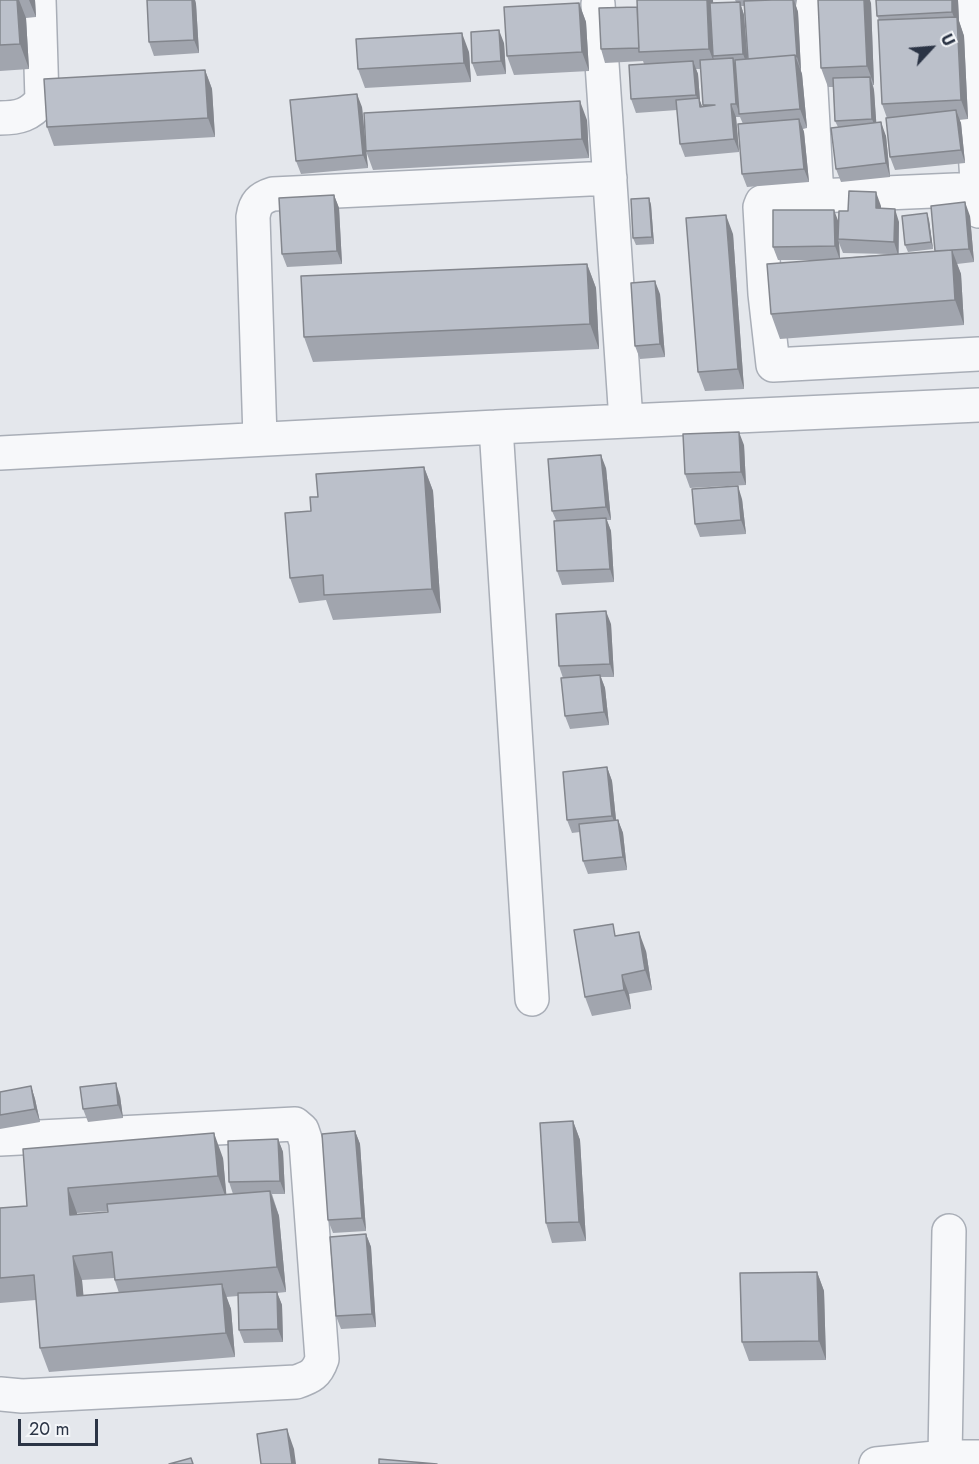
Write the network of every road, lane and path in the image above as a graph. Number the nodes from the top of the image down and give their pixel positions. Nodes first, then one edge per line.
1 (39, 0) edge
2 (806, 0) edge
3 (965, 0) edge
4 (598, 4) dead end
5 (0, 118) edge
6 (610, 178) junction
7 (978, 196) edge
8 (817, 197) junction
9 (979, 354) edge
10 (979, 405) edge
11 (626, 421) junction
12 (496, 427) junction
13 (260, 438) junction
14 (0, 453) edge
15 (532, 999) dead end
16 (0, 1139) edge
17 (949, 1231) dead end
18 (0, 1394) edge
19 (945, 1457) junction
20 (979, 1457) edge
21 (876, 1464) edge

1 - 5 street
2 - 8 street
3 - 7 street
4 - 6 street
6 - 11 street
6 - 13 street
7 - 8 street
8 - 9 street
10 - 11 street
11 - 12 street
12 - 13 street
12 - 15 street
13 - 14 street
16 - 18 street
17 - 19 street
19 - 20 street
19 - 21 street

